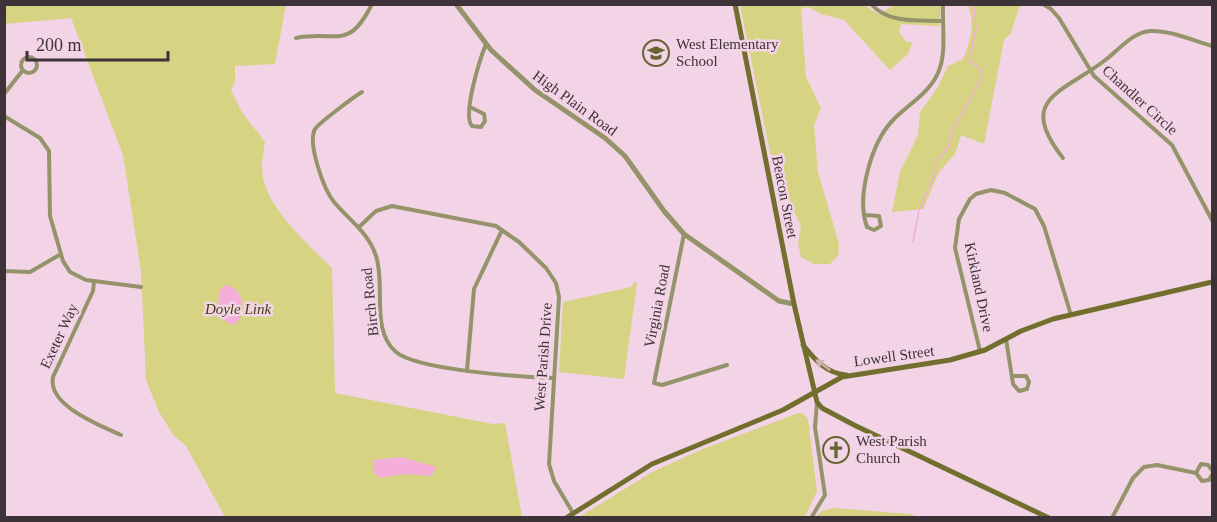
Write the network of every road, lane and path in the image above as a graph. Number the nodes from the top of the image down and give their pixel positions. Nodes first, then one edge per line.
1 (372, 4) edge
2 (456, 4) edge
3 (735, 4) edge
4 (871, 4) edge
5 (943, 4) edge
6 (1043, 4) edge
7 (942, 21) junction
8 (296, 38) dead end
9 (486, 44) junction
10 (1212, 46) edge
11 (23, 70) junction
12 (1090, 70) junction
13 (362, 92) dead end
14 (4, 94) edge
15 (470, 107) junction
16 (4, 116) edge
17 (1063, 158) dead end
18 (865, 215) junction
19 (1212, 220) edge
20 (358, 227) junction
21 (502, 230) junction
22 (684, 234) junction
23 (61, 254) junction
24 (4, 271) edge
25 (94, 282) junction
26 (1212, 282) edge
27 (141, 287) dead end
28 (794, 304) junction
29 (1071, 315) junction
30 (1006, 339) junction
31 (802, 344) junction
32 (980, 351) junction
33 (727, 365) dead end
34 (467, 370) junction
35 (850, 374) junction
36 (1012, 376) junction
37 (553, 378) junction
38 (814, 393) junction
39 (817, 402) junction
40 (121, 435) dead end
41 (1212, 470) edge
42 (1196, 473) junction
43 (1212, 475) edge
44 (573, 513) junction
45 (566, 518) edge
46 (812, 518) edge
47 (1049, 518) edge
48 (1112, 518) edge

1 - 8 street
2 - 9 street, High Plain Road
3 - 28 main road, Beacon Street
4 - 7 street
5 - 7 street
6 - 12 street, Chandler Circle
7 - 18 street
9 - 15 street
9 - 22 street, High Plain Road
10 - 12 street
11 - 11 street
11 - 14 street
12 - 17 street
12 - 19 street, Chandler Circle
13 - 20 street, Birch Road
15 - 15 street
16 - 23 street
18 - 18 street
20 - 21 street, West Parish Drive
20 - 34 street, Birch Road
21 - 34 street
21 - 37 street, West Parish Drive
22 - 28 street, High Plain Road
22 - 33 street, Virginia Road
23 - 24 street
23 - 25 street
25 - 27 street
25 - 40 street, Exeter Way
26 - 29 main road, Lowell Street
28 - 31 main road, Beacon Street
29 - 30 main road, Lowell Street
29 - 32 street, Kirkland Drive
30 - 32 main road, Lowell Street
30 - 36 street
35 -> 31 main road
31 - 38 main road, Beacon Street
32 - 35 main road, Lowell Street
34 - 37 street, Birch Road
35 - 38 main road, Lowell Street
36 - 36 street
37 - 44 street, West Parish Drive
38 - 39 main road, Beacon Street
38 - 44 main road, Lowell Street
39 - 46 street
39 - 47 main road
41 - 42 street
42 - 43 street
42 - 48 street
44 - 45 main road, Lowell Street

